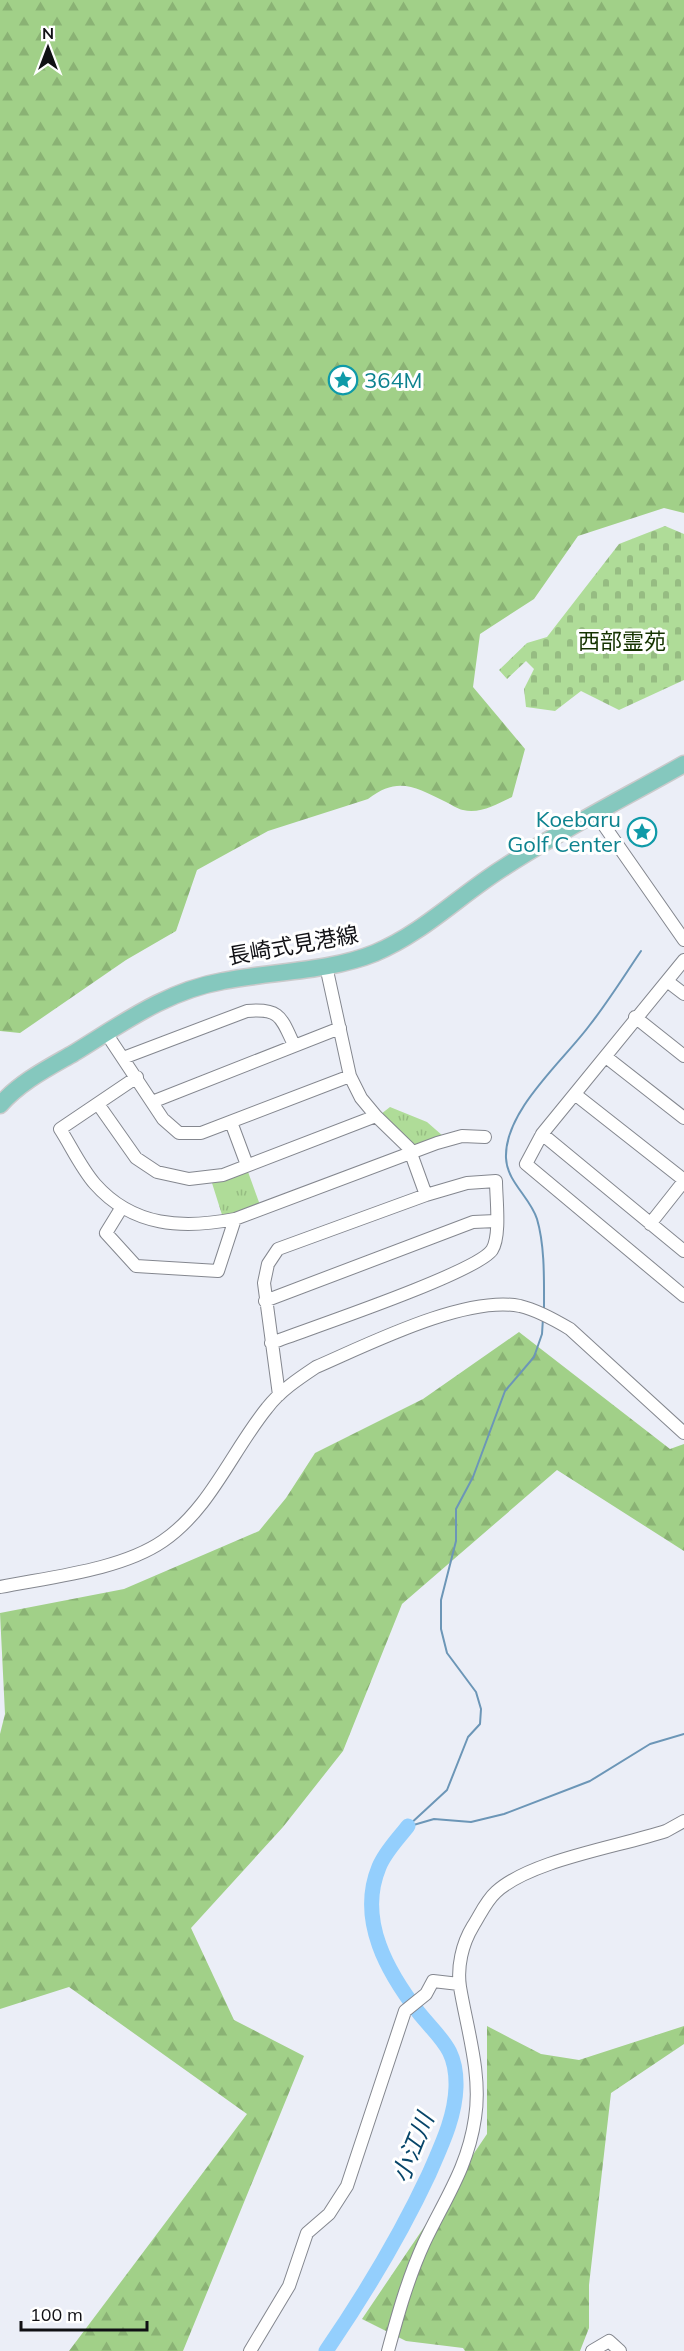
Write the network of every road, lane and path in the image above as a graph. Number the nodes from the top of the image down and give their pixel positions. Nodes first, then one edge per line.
1 (684, 764) edge
2 (596, 814) junction
3 (684, 940) edge
4 (684, 960) edge
5 (326, 966) junction
6 (667, 981) junction
7 (684, 994) edge
8 (636, 1017) junction
9 (340, 1028) junction
10 (106, 1033) junction
11 (294, 1045) junction
12 (684, 1056) edge
13 (606, 1057) junction
14 (123, 1058) junction
15 (350, 1076) junction
16 (137, 1077) junction
17 (576, 1095) junction
18 (152, 1102) junction
19 (98, 1104) junction
20 (0, 1105) edge
21 (376, 1116) junction
22 (684, 1118) edge
23 (231, 1122) junction
24 (542, 1134) junction
25 (485, 1137) dead end
26 (411, 1152) junction
27 (247, 1166) junction
28 (684, 1181) edge
29 (426, 1195) junction
30 (122, 1207) junction
31 (235, 1219) junction
32 (496, 1221) junction
33 (650, 1224) junction
34 (684, 1251) edge
35 (684, 1296) edge
36 (265, 1301) junction
37 (272, 1342) junction
38 (279, 1395) junction
39 (684, 1433) edge
40 (0, 1587) edge
41 (684, 1821) edge
42 (459, 1984) junction
43 (250, 2351) edge
44 (388, 2351) edge
45 (592, 2351) edge
46 (620, 2351) edge

1 - 2 main road, 長崎式見港線
2 - 3 street
2 - 5 main road, 長崎式見港線
4 - 6 street
5 - 9 street
5 - 10 main road, 長崎式見港線
6 - 7 street
6 - 8 street
8 - 12 street
8 - 13 street
9 - 11 street
9 - 15 street
10 - 14 street
10 - 20 main road, 長崎式見港線
11 - 14 street
11 - 18 street
13 - 17 street
13 - 22 street
14 - 16 street
15 - 21 street
15 - 23 street
16 - 18 street
16 - 19 street
17 - 24 street
17 - 28 street
18 - 23 street
19 - 27 street
19 - 30 street
21 - 26 street
21 - 27 street
23 - 27 street
24 - 33 street
24 - 35 street
25 - 26 street
26 - 29 street
26 - 31 street
28 - 33 street
29 - 32 street
29 - 36 street
30 - 31 street
30 - 31 street
32 - 36 street
32 - 37 street
33 - 34 street
36 - 37 street
37 - 38 street
38 - 39 street
38 - 40 street
41 - 42 street
42 - 43 street
42 - 44 street
45 - 46 street

